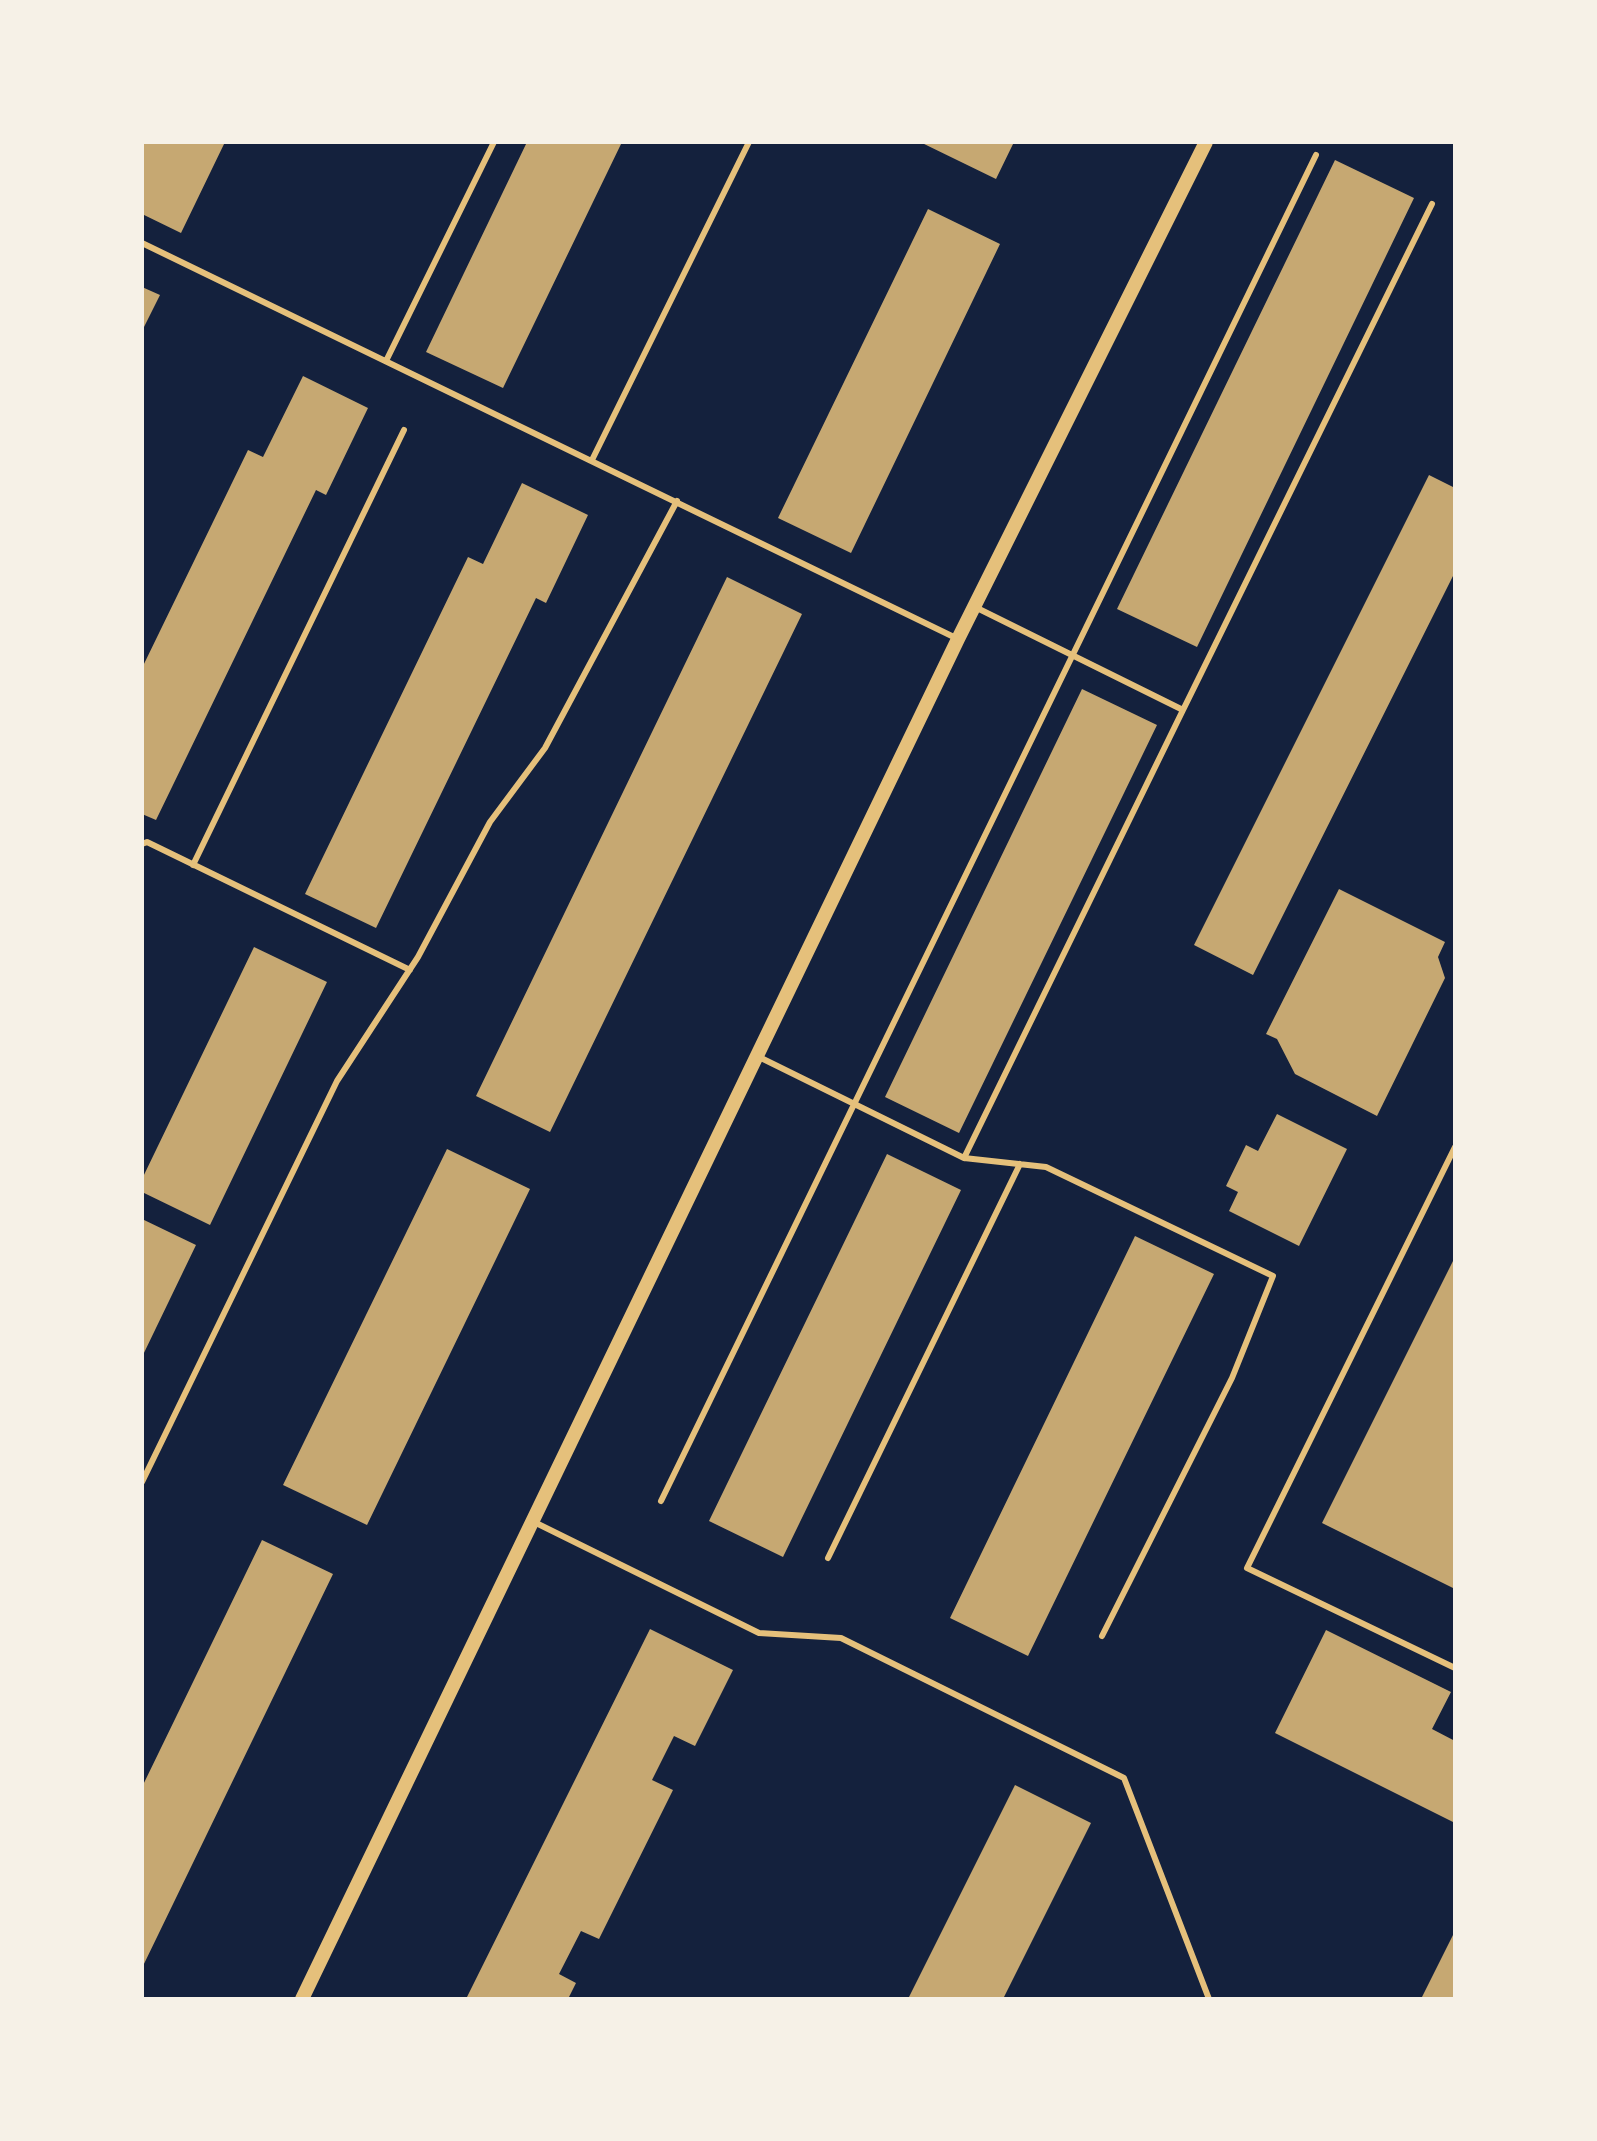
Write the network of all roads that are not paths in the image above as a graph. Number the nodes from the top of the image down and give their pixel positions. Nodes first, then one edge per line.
1 (494, 142) edge
2 (749, 142) edge
3 (1206, 142) edge
4 (1316, 155) dead end
5 (1432, 204) dead end
6 (142, 243) edge
7 (386, 361) junction
8 (404, 430) dead end
9 (592, 460) junction
10 (677, 501) junction
11 (975, 607) junction
12 (958, 639) junction
13 (1073, 655) junction
14 (1183, 710) junction
15 (142, 844) edge
16 (193, 865) junction
17 (410, 970) junction
18 (757, 1056) junction
19 (855, 1104) junction
20 (1455, 1147) edge
21 (964, 1158) junction
22 (1020, 1164) junction
23 (142, 1482) edge
24 (661, 1501) dead end
25 (532, 1521) junction
26 (828, 1558) dead end
27 (1102, 1636) dead end
28 (1455, 1668) edge
29 (302, 1999) edge
30 (1209, 1999) edge

1 - 7 lane
2 - 9 lane
3 - 11 street
4 - 13 lane
5 - 14 lane
6 - 7 lane
7 - 9 lane
8 - 16 lane
9 - 10 lane
10 - 12 lane
10 - 17 lane
11 - 12 street
11 - 13 lane
12 - 18 street
13 - 14 lane
13 - 19 lane
14 - 21 lane
15 - 16 lane
16 - 17 lane
17 - 23 lane
18 - 19 lane
18 - 25 street
19 - 21 lane
19 - 24 lane
20 - 28 lane
21 - 22 lane
22 - 26 lane
22 - 27 lane
25 - 29 street
25 - 30 lane

